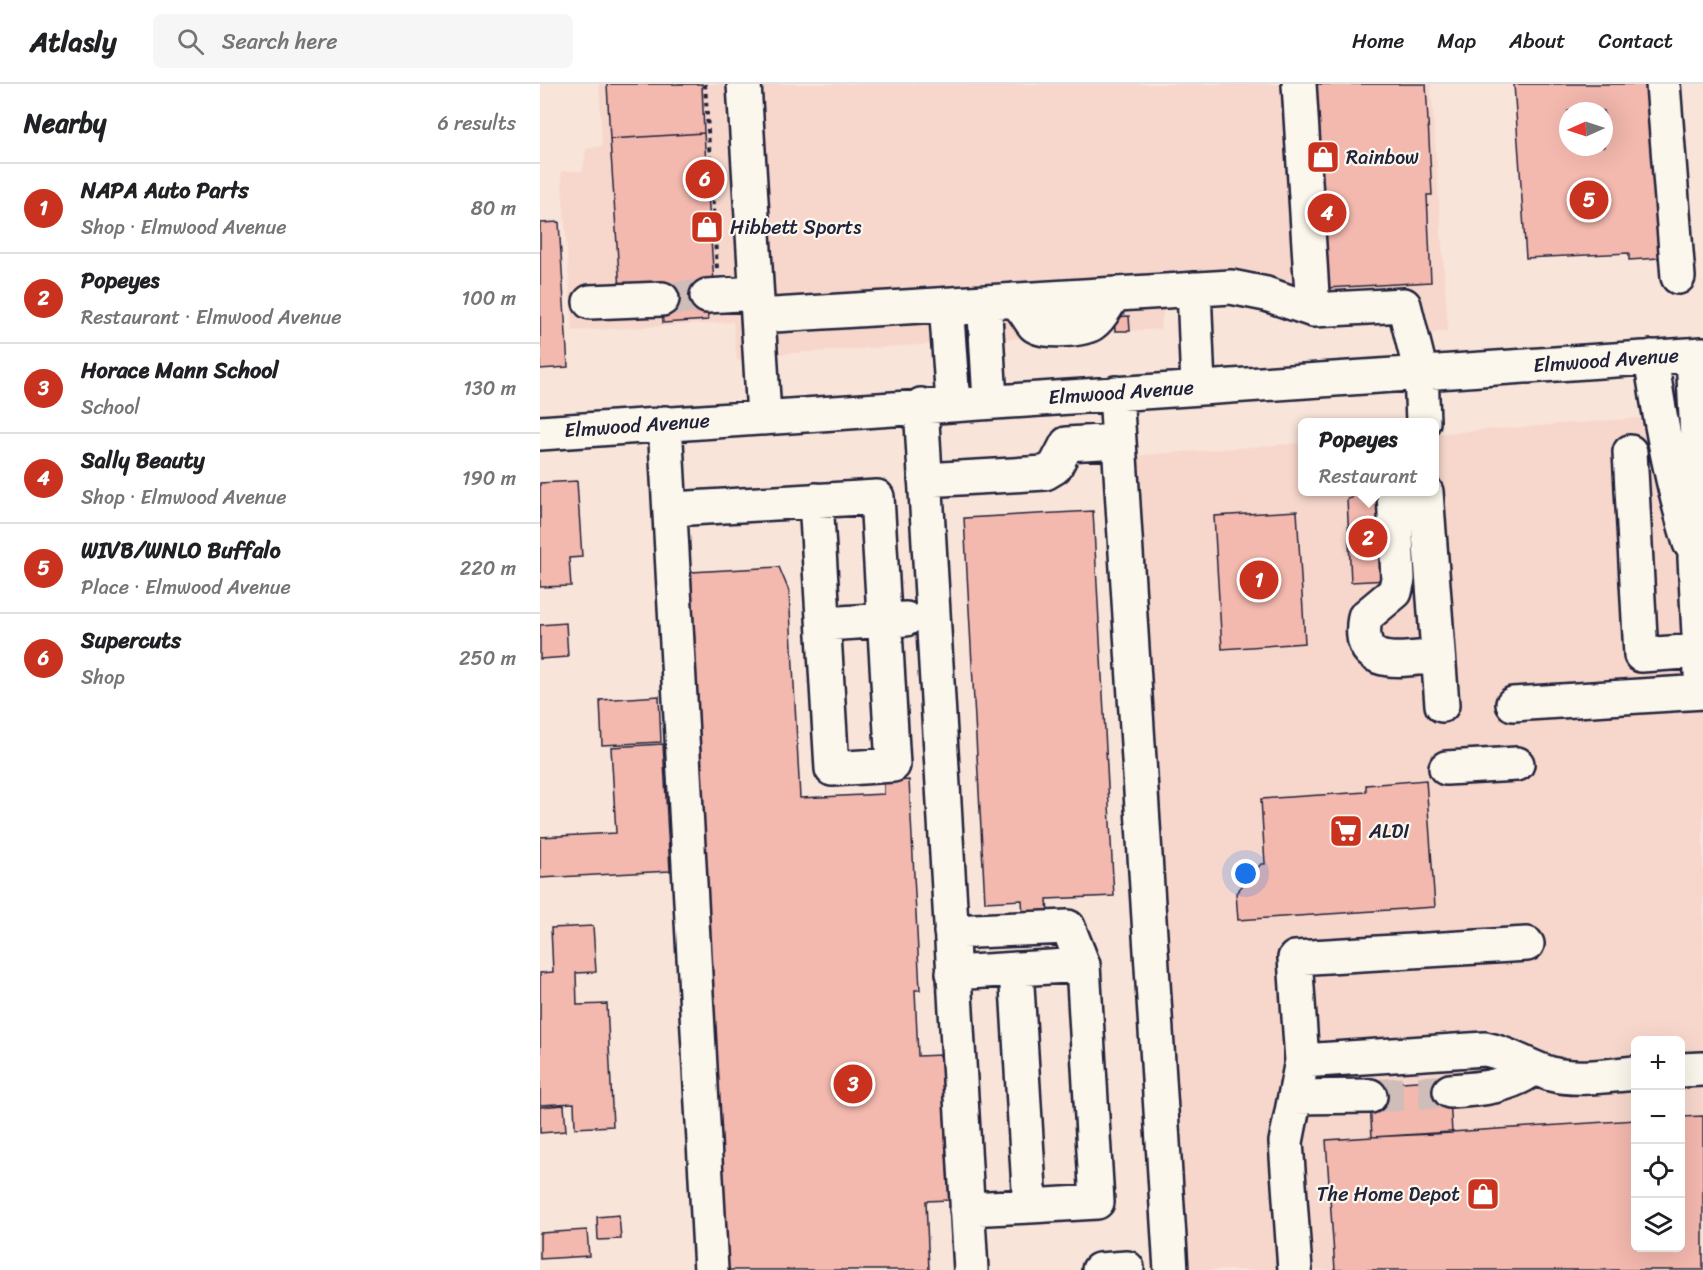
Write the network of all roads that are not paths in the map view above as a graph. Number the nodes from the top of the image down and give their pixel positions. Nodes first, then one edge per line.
1 (744, 84) edge
2 (1299, 84) edge
3 (1663, 84) edge
4 (1678, 277) dead end
5 (712, 283) tunnel mouth
6 (1194, 289) junction
7 (662, 299) tunnel mouth
8 (590, 302) dead end
9 (968, 303) junction
10 (757, 305) junction
11 (1313, 310) junction
12 (1698, 354) edge
13 (1651, 357) junction
14 (1421, 373) junction
15 (1198, 387) junction
16 (1116, 393) junction
17 (990, 401) junction
18 (953, 403) junction
19 (921, 405) junction
20 (764, 416) junction
21 (1423, 418) edge
22 (665, 423) junction
23 (540, 433) edge
24 (1119, 441) junction
25 (1630, 452) dead end
26 (925, 480) junction
27 (1394, 496) edge
28 (1426, 496) edge
29 (816, 500) junction
30 (670, 509) junction
31 (1695, 558) junction
32 (933, 618) junction
33 (885, 621) junction
34 (824, 624) junction
35 (1701, 647) edge
36 (1438, 656) junction
37 (1703, 692) edge
38 (1513, 704) dead end
39 (1442, 705) dead end
40 (1517, 764) dead end
41 (1446, 768) dead end
42 (951, 932) junction
43 (1527, 944) dead end
44 (1083, 965) junction
45 (1016, 969) junction
46 (953, 973) junction
47 (1302, 1061) junction
48 (1534, 1068) junction
49 (1703, 1069) edge
50 (1685, 1070) edge
51 (1631, 1073) edge
52 (1450, 1091) tunnel mouth
53 (1295, 1096) junction
54 (1370, 1096) tunnel mouth
55 (1030, 1206) junction
56 (967, 1209) junction
57 (711, 1270) edge
58 (971, 1270) edge
59 (1170, 1270) edge
60 (1294, 1270) edge

1 - 10 street
2 - 11 street
3 - 4 street
5 - 10 street
6 - 9 street
6 - 11 street
6 - 15 street
7 - 8 street
9 - 10 street
9 - 17 street
9 - 18 street
10 - 20 street
11 - 14 street
12 - 13 street, Elmwood Avenue
12 - 31 street
13 - 14 street, Elmwood Avenue
13 - 31 street
14 - 15 street, Elmwood Avenue
14 - 21 street
15 - 16 street, Elmwood Avenue
16 - 17 street, Elmwood Avenue
16 - 24 street
17 - 18 street, Elmwood Avenue
18 - 19 street, Elmwood Avenue
19 - 20 street, Elmwood Avenue
19 - 26 street
20 - 22 street, Elmwood Avenue
22 - 23 street, Elmwood Avenue
22 - 30 street
24 - 26 street
24 - 59 street
25 - 35 street
26 - 32 street
27 - 36 street
28 - 36 street
29 - 30 street
29 - 33 street
29 - 34 street
30 - 57 street
31 - 35 street
32 - 33 street
32 - 42 street
33 - 34 street
33 - 34 street
35 - 37 street
36 - 39 street
37 - 38 street
40 - 41 street
42 - 44 street
42 - 46 street
43 - 47 street
44 - 45 street
44 - 55 street
45 - 46 street
45 - 55 street
46 - 56 street
47 - 48 street
47 - 53 street
48 - 51 street
48 - 52 street
49 - 50 street
53 - 54 street
53 - 60 street
55 - 56 street
56 - 58 street

